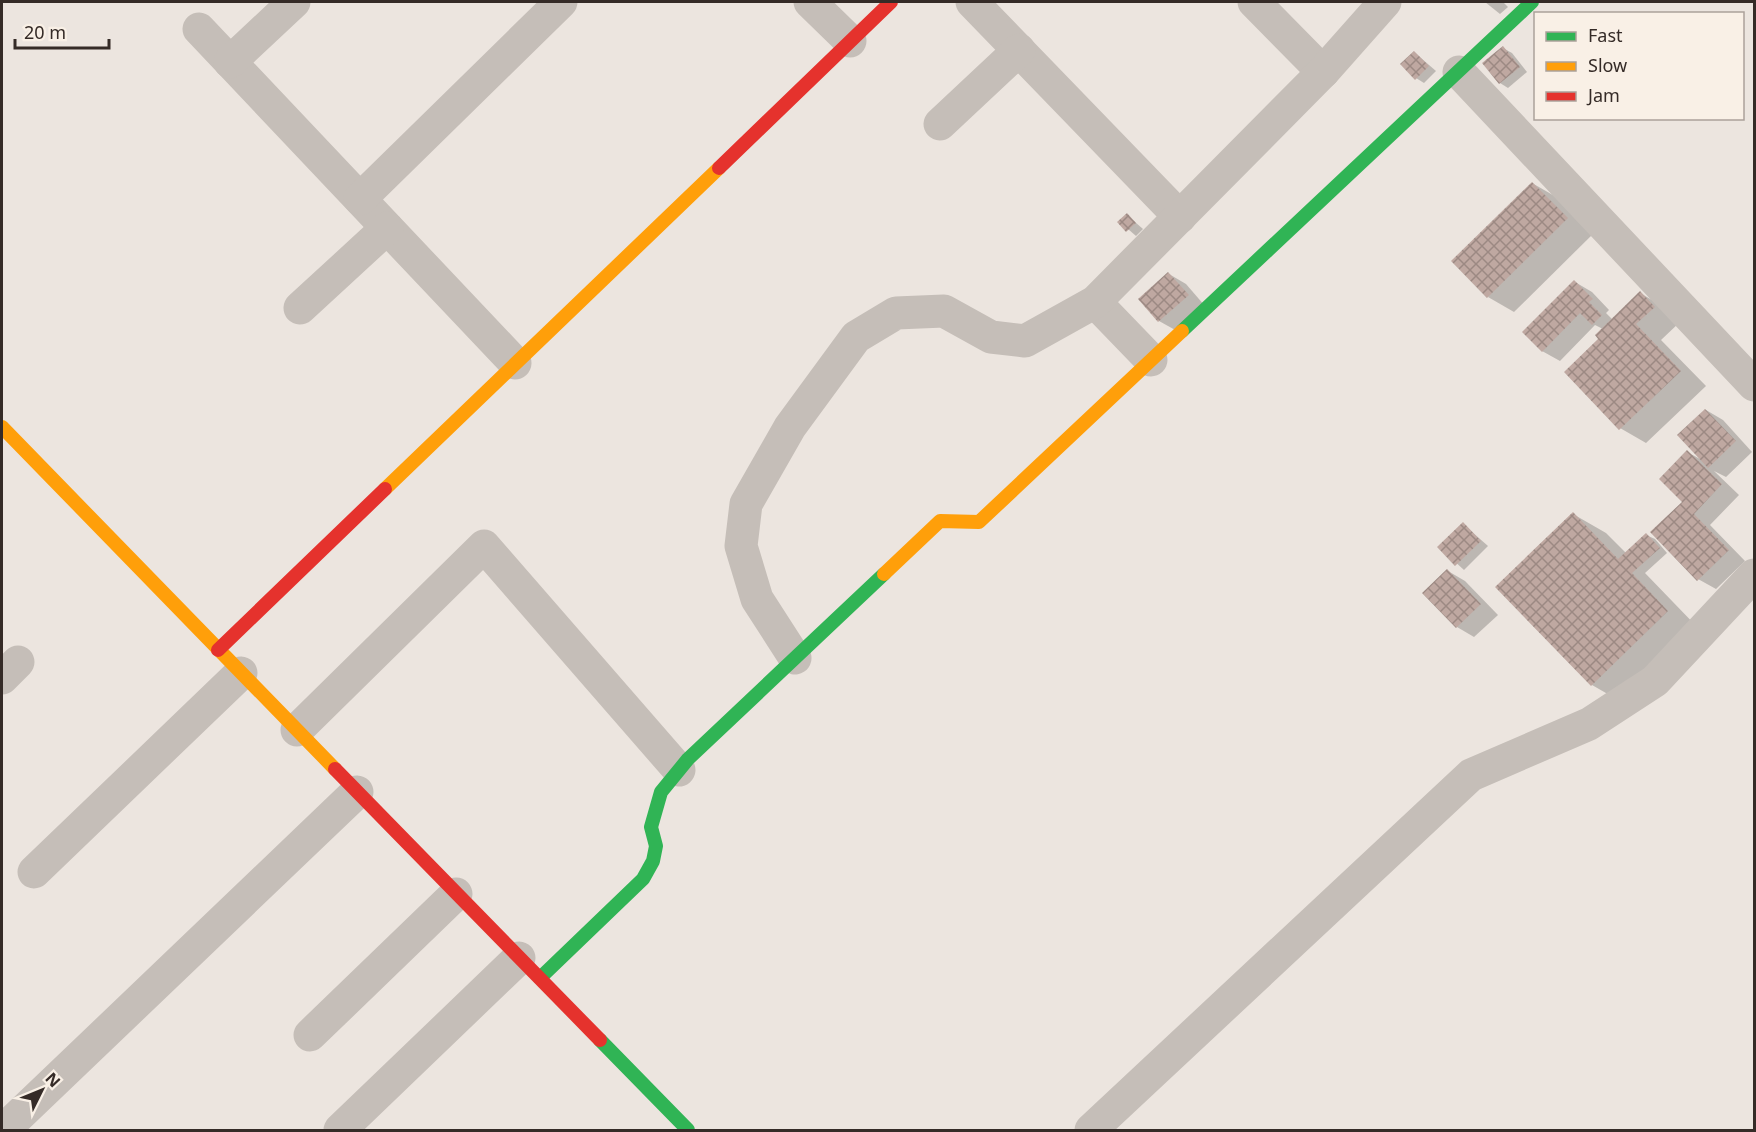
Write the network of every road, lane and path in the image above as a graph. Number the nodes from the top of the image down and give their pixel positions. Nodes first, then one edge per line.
1 (294, 2) edge
2 (561, 2) edge
3 (810, 2) edge
4 (891, 2) edge
5 (972, 2) edge
6 (1254, 2) edge
7 (1385, 2) edge
8 (1532, 2) edge
9 (199, 29) dead end
10 (850, 41) junction
11 (1019, 50) junction
12 (230, 62) junction
13 (1323, 72) junction
14 (1459, 72) junction
15 (940, 124) dead end
16 (360, 199) junction
17 (1180, 217) junction
18 (387, 228) junction
19 (1095, 302) junction
20 (300, 308) dead end
21 (1151, 360) junction
22 (515, 363) junction
23 (1755, 385) edge
24 (2, 427) edge
25 (1755, 575) edge
26 (218, 650) junction
27 (795, 658) junction
28 (241, 673) junction
29 (297, 730) junction
30 (679, 770) junction
31 (357, 792) junction
32 (34, 872) dead end
33 (456, 894) junction
34 (529, 968) junction
35 (310, 1035) dead end
36 (9, 1131) edge
37 (340, 1131) edge
38 (688, 1131) edge
39 (1091, 1131) edge

1 - 12 street
2 - 16 street
3 - 10 street
4 - 10 street
5 - 11 street
6 - 13 street
7 - 13 street
8 - 14 street
9 - 12 street
10 - 22 street
11 - 15 street
11 - 17 street
12 - 16 street
13 - 17 street
14 - 21 street
14 - 23 street
16 - 18 street
17 - 19 street
18 - 20 street
18 - 22 street
19 - 21 street
19 - 27 street
21 - 27 street
22 - 26 street
24 - 26 street
25 - 39 street
26 - 28 street
27 - 30 street
28 - 29 street
28 - 32 street
29 - 30 street
29 - 31 street
30 - 34 street
31 - 33 street
31 - 36 street
33 - 34 street
33 - 35 street
34 - 37 street
34 - 38 street

